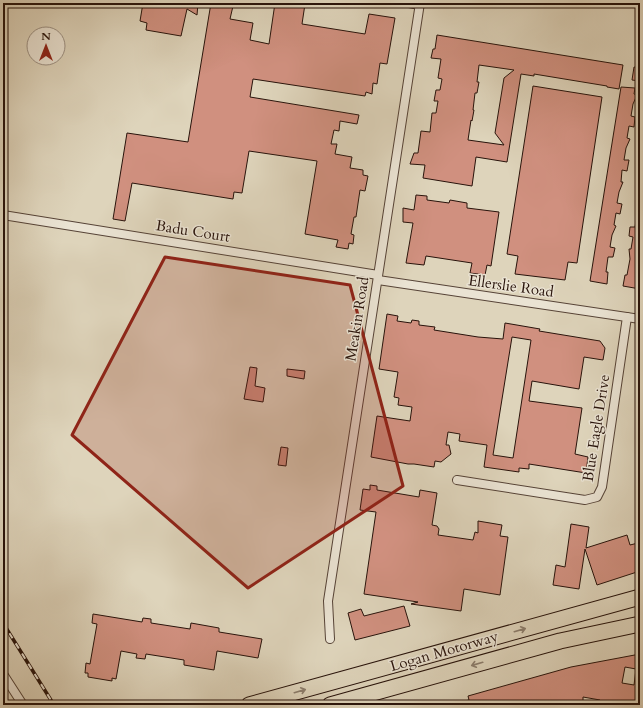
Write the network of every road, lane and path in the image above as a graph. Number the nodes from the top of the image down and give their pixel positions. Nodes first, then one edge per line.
1 (409, 3) edge
2 (420, 4) edge
3 (3, 215) edge
4 (378, 278) junction
5 (627, 318) junction
6 (640, 320) edge
7 (457, 480) dead end
8 (640, 597) edge
9 (640, 624) edge
10 (640, 633) edge
11 (330, 639) dead end
12 (514, 654) junction
13 (3, 674) edge
14 (23, 705) edge
15 (249, 705) edge
16 (330, 705) edge

1 - 2 street
2 - 4 street, Meakin Road
3 - 4 street, Badu Court
4 - 5 street, Ellerslie Road
4 - 11 street, Meakin Road
5 - 6 street, Ellerslie Road
5 - 7 street, Blue Eagle Drive
15 -> 8 highway, Logan Motorway
9 - 12 highway, Logan Motorway
10 - 12 highway
12 -> 16 highway, Logan Motorway
13 - 14 street

